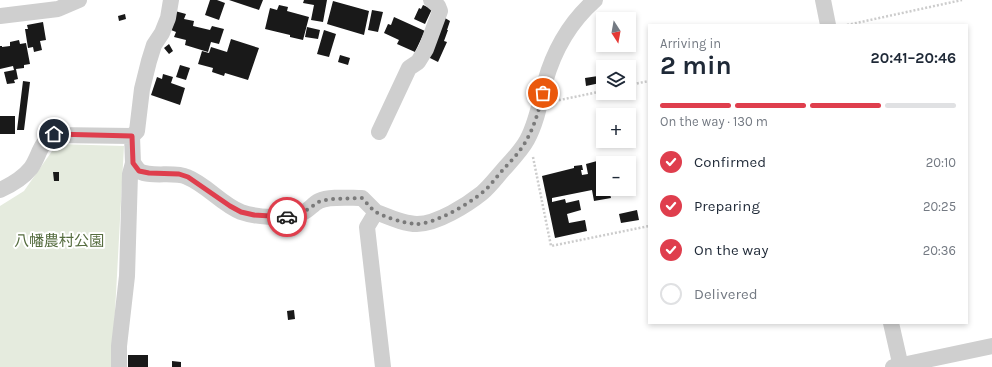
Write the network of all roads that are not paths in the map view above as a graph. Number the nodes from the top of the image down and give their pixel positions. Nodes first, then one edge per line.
1 (79, 0) edge
2 (171, 0) edge
3 (431, 0) edge
4 (595, 0) edge
5 (823, 0) edge
6 (0, 16) edge
7 (828, 24) edge
8 (379, 132) dead end
9 (132, 136) junction
10 (133, 163) junction
11 (0, 190) edge
12 (376, 212) junction
13 (891, 324) edge
14 (992, 346) edge
15 (898, 366) edge
16 (119, 367) edge
17 (383, 367) edge

1 - 6 street
2 - 9 street
3 - 8 street
4 - 12 street
5 - 7 street
9 - 10 street
9 - 11 street
10 - 12 street
10 - 16 street
12 - 17 street
13 - 15 street
14 - 15 street

